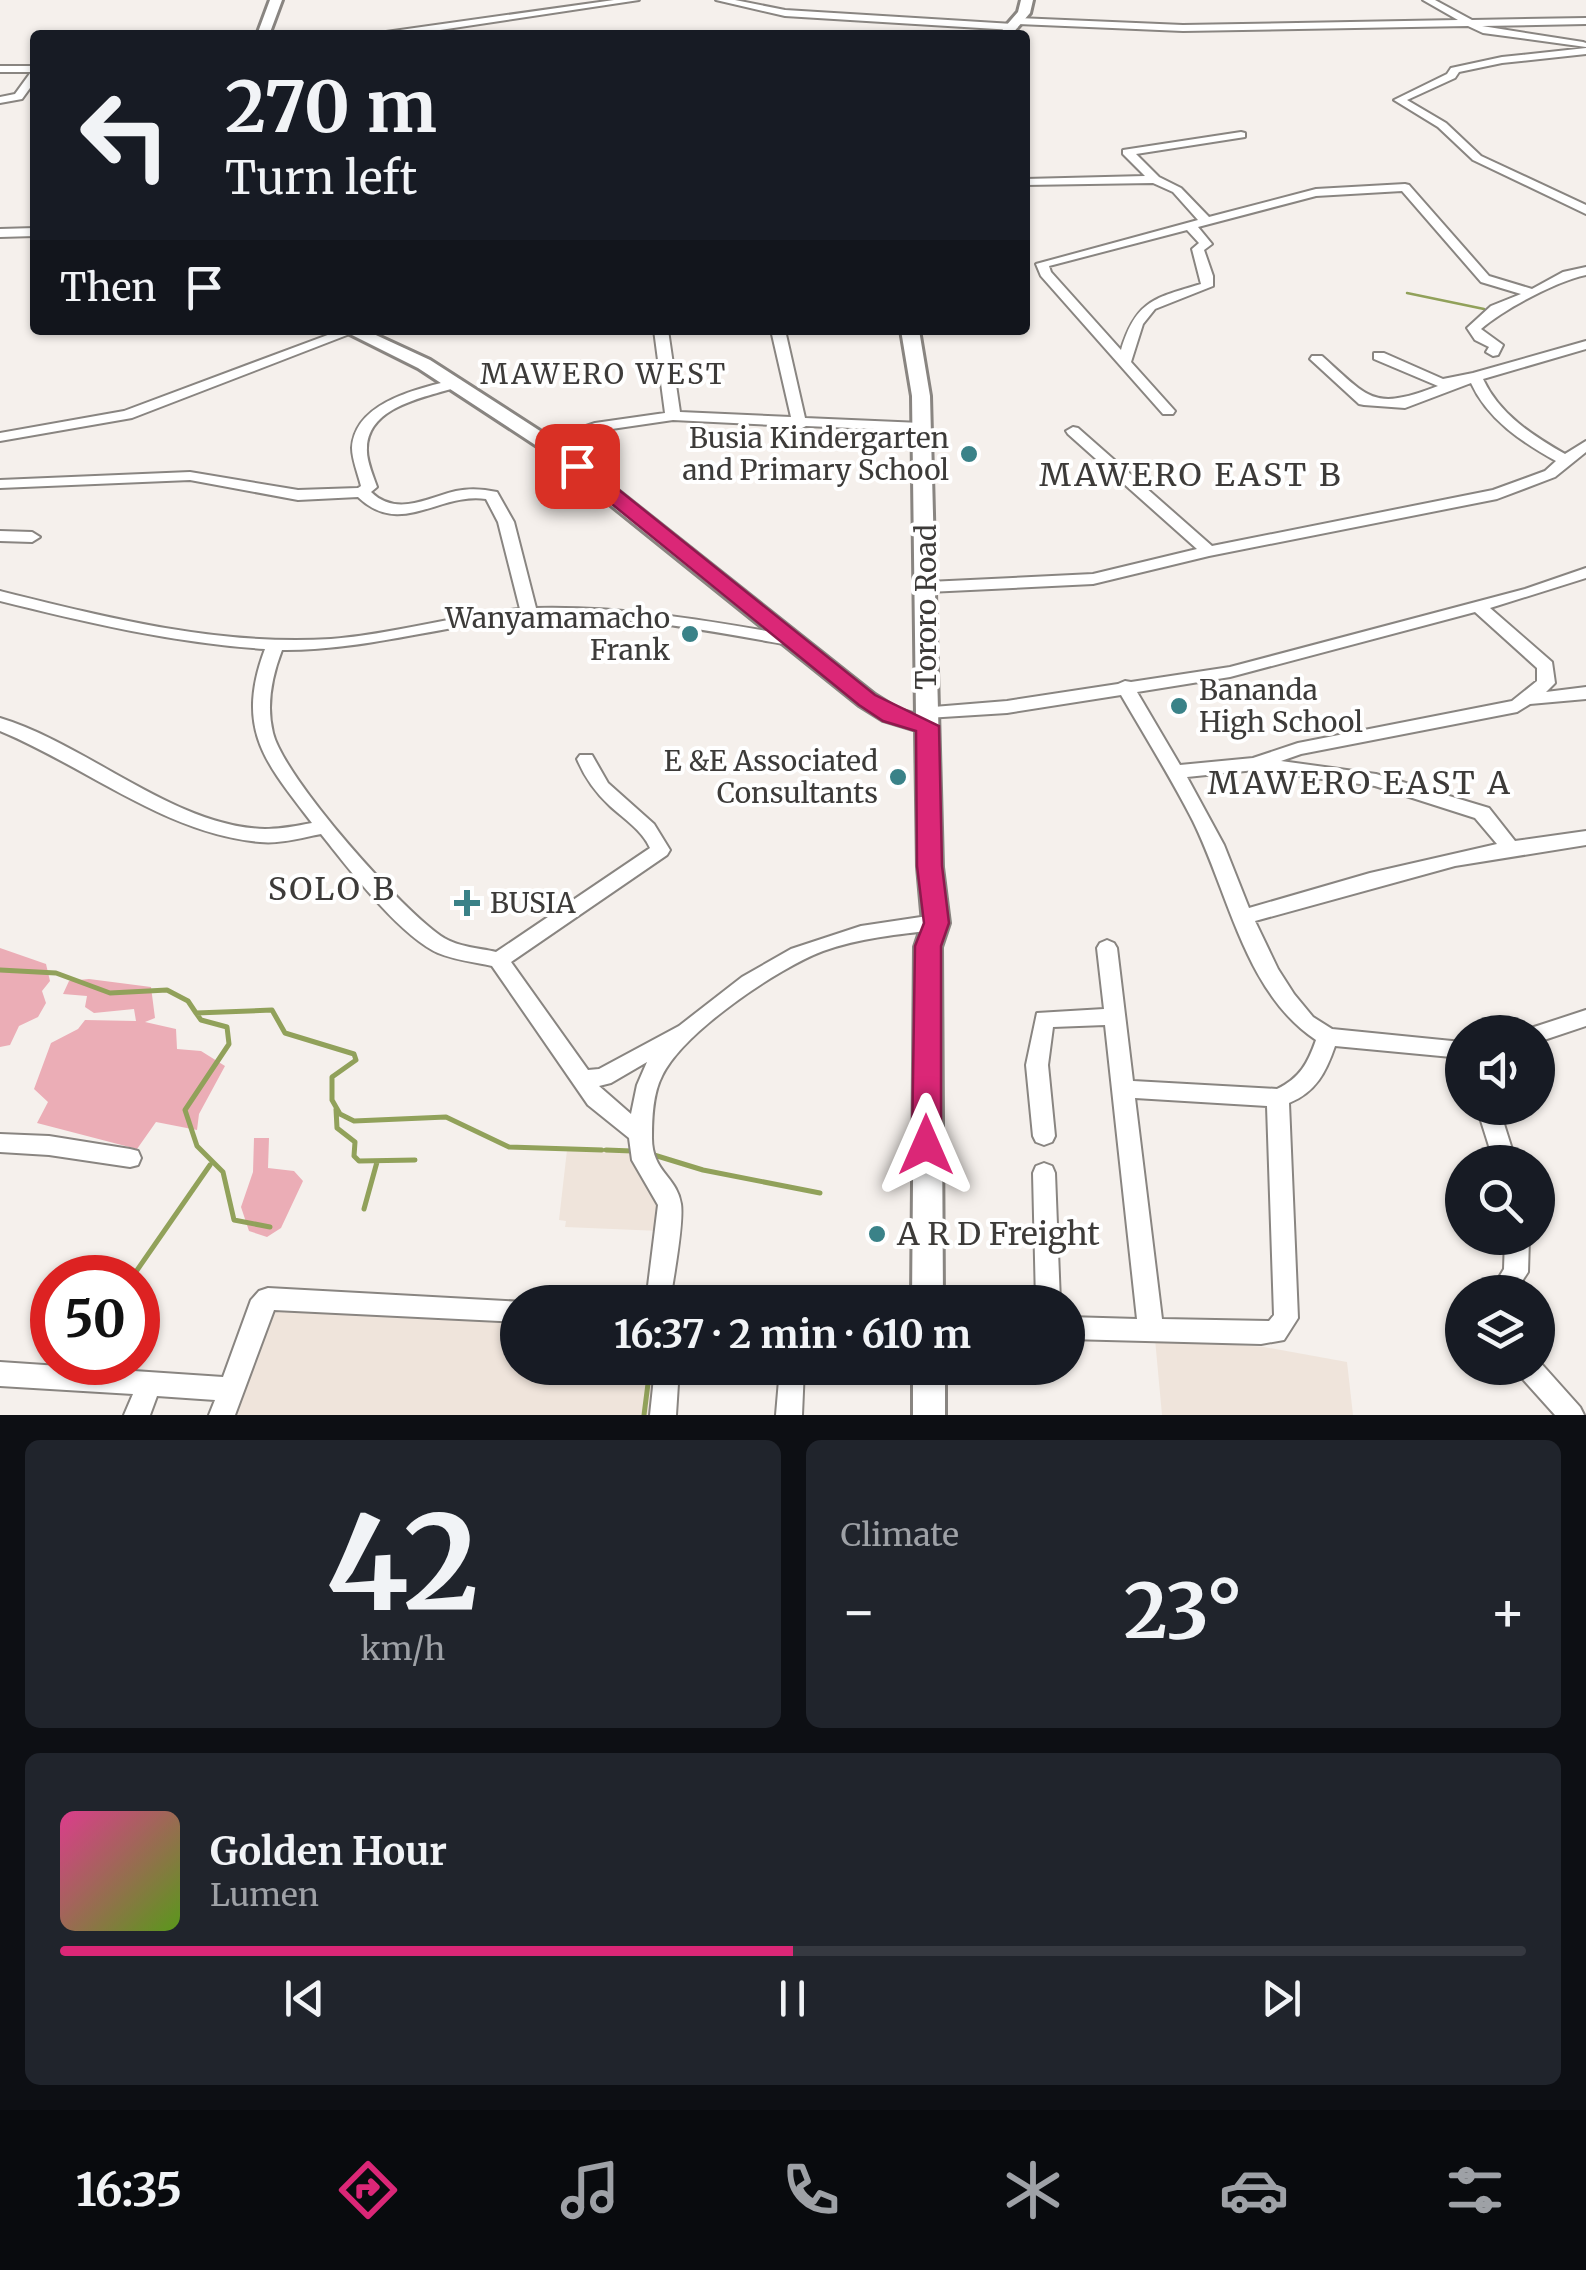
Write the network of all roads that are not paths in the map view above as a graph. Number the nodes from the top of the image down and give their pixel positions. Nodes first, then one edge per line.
1 (276, 0) edge
2 (634, 0) edge
3 (721, 0) edge
4 (1028, 0) edge
5 (1428, 0) edge
6 (1586, 21) edge
7 (1468, 22) junction
8 (1012, 28) edge
9 (265, 30) edge
10 (421, 30) edge
11 (1586, 48) edge
12 (0, 69) edge
13 (30, 72) edge
14 (30, 79) edge
15 (0, 100) edge
16 (1242, 134) dead end
17 (1155, 179) junction
18 (1030, 182) edge
19 (1586, 210) edge
20 (1208, 222) junction
21 (1190, 227) junction
22 (30, 232) edge
23 (0, 233) edge
24 (1586, 271) edge
25 (1533, 293) junction
26 (339, 335) edge
27 (362, 335) edge
28 (663, 335) edge
29 (779, 335) edge
30 (911, 335) edge
31 (1586, 345) edge
32 (1494, 352) dead end
33 (1378, 356) dead end
34 (1125, 360) junction
35 (1317, 360) dead end
36 (1475, 377) junction
37 (456, 383) junction
38 (1168, 411) dead end
39 (672, 416) junction
40 (800, 425) junction
41 (921, 427) junction
42 (1073, 431) dead end
43 (0, 437) edge
44 (547, 444) junction
45 (1586, 445) edge
46 (1568, 462) junction
47 (0, 484) edge
48 (362, 492) junction
49 (0, 536) edge
50 (32, 537) dead end
51 (1210, 551) junction
52 (1585, 574) edge
53 (928, 587) junction
54 (0, 596) edge
55 (1476, 605) junction
56 (528, 613) junction
57 (789, 640) junction
58 (276, 644) junction
59 (1124, 686) junction
60 (1586, 693) edge
61 (1528, 699) junction
62 (927, 719) junction
63 (0, 724) edge
64 (586, 759) dead end
65 (1255, 764) junction
66 (1174, 772) junction
67 (325, 827) junction
68 (1586, 838) edge
69 (1508, 845) junction
70 (1242, 917) junction
71 (936, 923) junction
72 (1107, 948) dead end
73 (499, 960) junction
74 (1112, 1017) junction
75 (1586, 1018) edge
76 (690, 1028) junction
77 (1555, 1028) edge
78 (1328, 1037) junction
79 (1445, 1048) edge
80 (582, 1080) junction
81 (1125, 1089) junction
82 (1278, 1098) junction
83 (641, 1134) junction
84 (1044, 1136) dead end
85 (0, 1143) edge
86 (130, 1158) dead end
87 (1044, 1173) dead end
88 (660, 1285) edge
89 (928, 1285) edge
90 (1047, 1285) edge
91 (500, 1311) edge
92 (1085, 1328) edge
93 (1151, 1330) junction
94 (0, 1374) edge
95 (30, 1376) edge
96 (160, 1383) edge
97 (149, 1385) edge
98 (666, 1385) edge
99 (791, 1385) edge
100 (930, 1385) edge
101 (1544, 1385) edge
102 (232, 1389) junction
103 (137, 1415) edge
104 (222, 1415) edge
105 (663, 1415) edge
106 (789, 1415) edge
107 (930, 1415) edge
108 (1571, 1415) edge

1 - 9 main road
2 - 10 street
3 - 8 street
4 - 8 main road
5 - 7 street
6 - 7 street
7 - 8 street
7 - 11 street
11 - 19 street
12 - 13 street
14 - 15 street
16 - 17 street
17 - 18 street
17 - 20 street
20 - 21 street
20 - 25 street
21 - 34 street
21 - 34 street
22 - 23 street
24 - 25 street
25 - 32 street
26 - 43 street
27 - 37 main road
28 - 39 street
29 - 40 street
30 - 41 main road, Tororo Road
31 - 36 street
33 - 36 street
34 - 38 street
35 - 36 street
36 - 46 street
37 - 44 main road
37 - 48 street
39 - 40 street
39 - 44 street
40 - 41 street
41 - 53 main road, Tororo Road
42 - 51 street
44 - 57 main road
45 - 46 street
46 - 51 street
47 - 48 street
48 - 56 street
49 - 50 street
51 - 53 street
52 - 55 street
53 - 62 main road, Tororo Road
54 - 58 street
55 - 59 street
55 - 61 street
56 - 57 street
56 - 58 street
57 - 62 main road
58 - 67 street
59 - 62 street
59 - 66 street
60 - 61 street
61 - 65 street
62 - 71 main road, Tororo Road
63 - 67 street
64 - 73 street
65 - 66 street
65 - 69 street
66 - 70 street
67 - 73 street
68 - 69 street
69 - 70 street
70 - 78 street
71 - 76 street
71 - 89 main road, Tororo Road
72 - 74 street
73 - 80 street
74 - 81 street
74 - 84 street
75 - 77 street
76 - 80 street
76 - 83 street
78 - 79 street
78 - 82 street
80 - 83 street
81 - 82 street
81 - 93 street
82 - 93 street
83 - 88 street
85 - 86 street
87 - 90 street
91 - 102 street
92 - 93 street
94 - 95 street
96 - 102 street
97 - 103 street
98 - 105 street
99 - 106 street
100 - 107 main road
101 - 108 street
102 - 104 street

